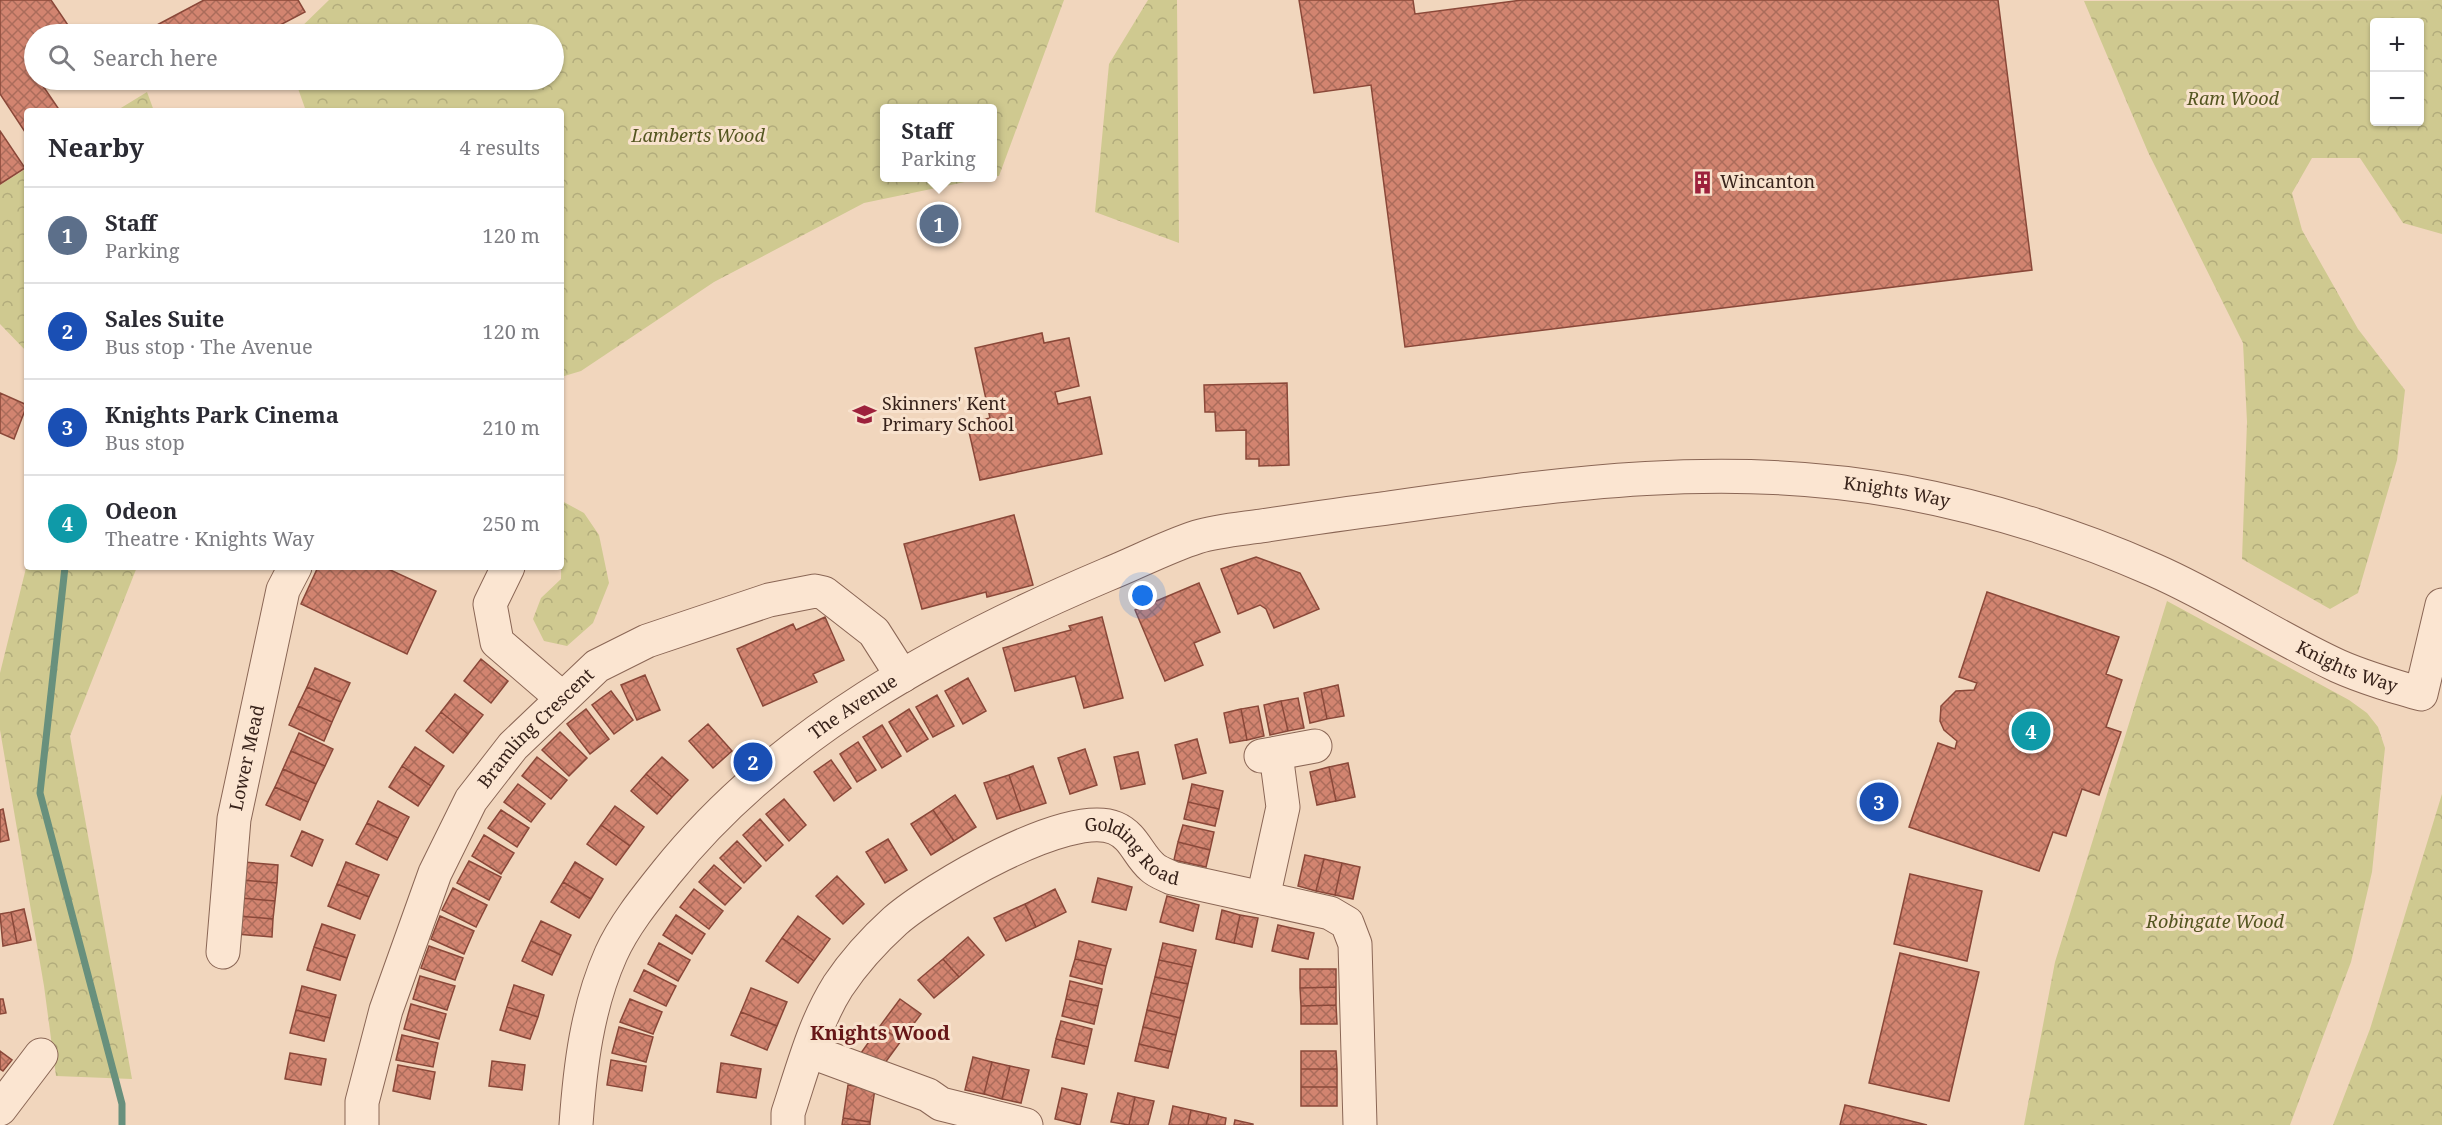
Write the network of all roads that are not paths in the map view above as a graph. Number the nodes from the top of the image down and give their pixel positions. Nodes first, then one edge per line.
1 (1336, 515) joint
2 (294, 570) edge
3 (507, 570) edge
4 (2442, 605) edge
5 (902, 676) junction
6 (562, 698) junction
7 (1315, 746) dead end
8 (1263, 898) junction
9 (222, 952) dead end
10 (809, 1051) junction
11 (41, 1055) dead end
12 (0, 1109) edge
13 (362, 1125) edge
14 (576, 1125) edge
15 (788, 1125) edge
16 (1026, 1125) edge
17 (1360, 1125) edge

1 - 4 street, Knights Way
1 - 5 street, The Avenue
2 - 9 street, Lower Mead
3 - 6 street
5 - 6 street, Bramling Crescent
5 - 14 street, The Avenue
6 - 13 street, Bramling Crescent
7 - 8 street
8 - 10 street, Golding Road
8 - 17 street, Golding Road
10 - 15 street, Golding Road
10 - 16 street
11 - 12 street

